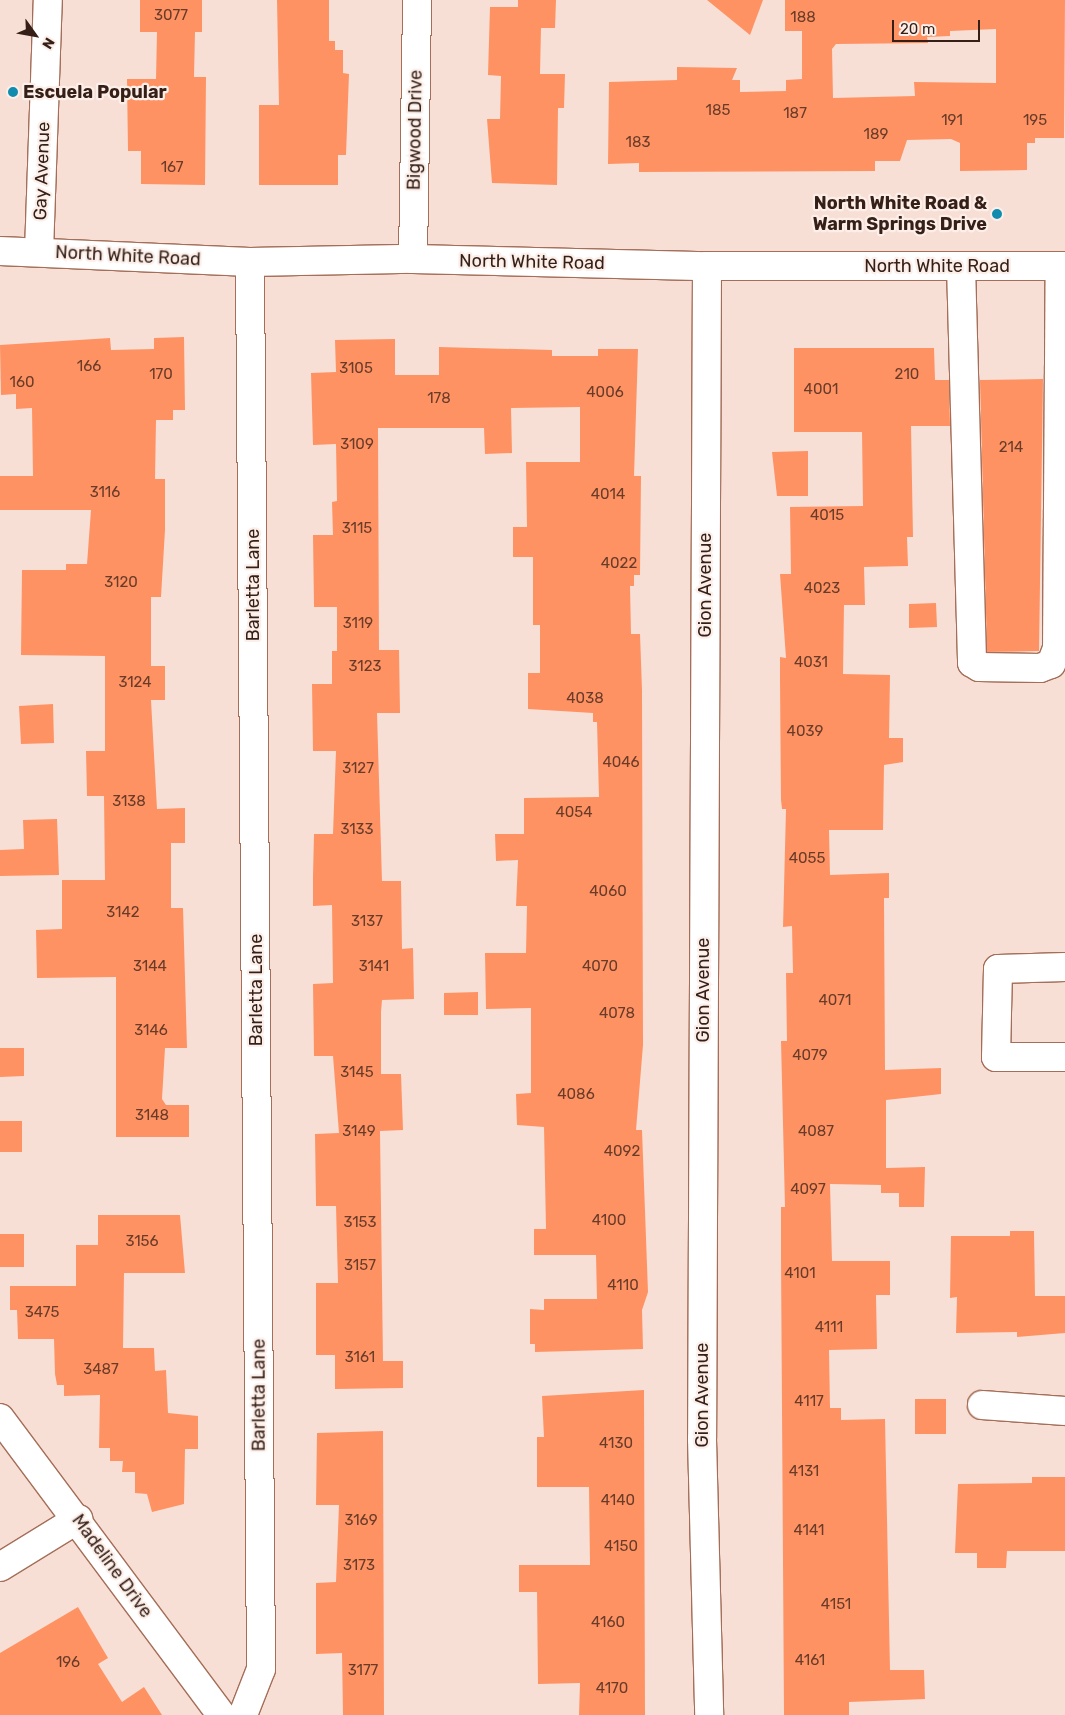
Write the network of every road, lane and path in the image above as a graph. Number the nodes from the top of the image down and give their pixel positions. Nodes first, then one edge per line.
1 (48, 0) edge
2 (417, 0) edge
3 (0, 251) edge
4 (39, 252) junction
5 (413, 259) junction
6 (250, 262) junction
7 (708, 266) junction
8 (961, 266) junction
9 (1062, 266) edge
10 (1065, 968) edge
11 (1065, 1057) edge
12 (982, 1405) dead end
13 (1065, 1411) edge
14 (0, 1418) edge
15 (78, 1519) junction
16 (0, 1567) edge
17 (221, 1715) edge
18 (243, 1715) edge
19 (708, 1715) edge

1 - 4 street, Gay Avenue
2 - 5 street, Bigwood Drive
3 - 4 street, North White Road
4 - 6 street, North White Road
5 - 6 street, North White Road
5 - 7 street, North White Road
6 - 18 street, Barletta Lane
7 - 8 street, North White Road
7 - 19 street, Gion Avenue
8 - 9 street, North White Road
8 - 9 street
10 - 11 street
12 - 13 street
14 - 15 street, Madeline Drive
15 - 16 street
15 - 17 street, Madeline Drive

